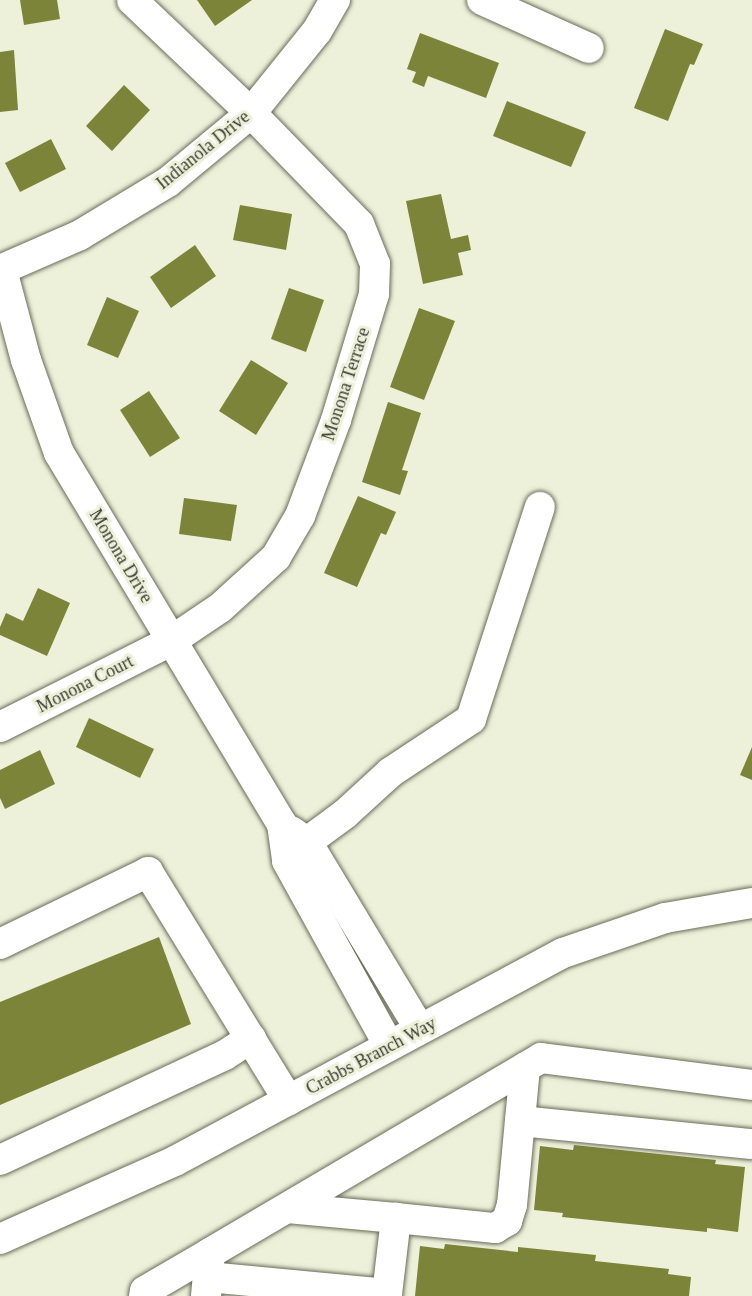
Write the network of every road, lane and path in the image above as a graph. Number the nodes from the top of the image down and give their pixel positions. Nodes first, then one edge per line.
1 (132, 0) edge
2 (335, 0) edge
3 (482, 0) edge
4 (590, 48) dead end
5 (251, 113) junction
6 (1, 270) edge
7 (540, 507) dead end
8 (171, 640) junction
9 (0, 727) edge
10 (282, 824) junction
11 (307, 843) junction
12 (752, 903) edge
13 (0, 944) edge
14 (420, 1029) junction
15 (251, 1038) junction
16 (389, 1046) junction
17 (525, 1068) junction
18 (752, 1085) edge
19 (288, 1100) junction
20 (520, 1121) junction
21 (752, 1144) edge
22 (0, 1160) edge
23 (287, 1208) junction
24 (396, 1218) junction
25 (0, 1239) edge
26 (208, 1275) edge
27 (144, 1296) edge

1 - 5 street, Monona Terrace
2 - 5 street, Indianola Drive
3 - 4 street
5 - 6 street, Indianola Drive
5 - 8 street, Monona Terrace
6 - 8 street, Monona Drive
7 - 11 street
8 - 9 street, Monona Court
8 - 10 street, Monona Drive
10 - 11 street, Monona Drive
10 - 16 street, Monona Drive
11 - 14 street, Monona Drive
12 - 14 street, Crabbs Branch Way
13 - 15 street
14 - 16 street, Crabbs Branch Way
15 - 19 street
15 - 22 street
16 - 19 street, Crabbs Branch Way
17 - 18 street
17 - 20 street
17 - 23 street
19 - 25 street, Crabbs Branch Way
20 - 21 street
20 - 24 street
23 - 24 street
23 - 26 street
24 - 26 street
26 - 27 street

